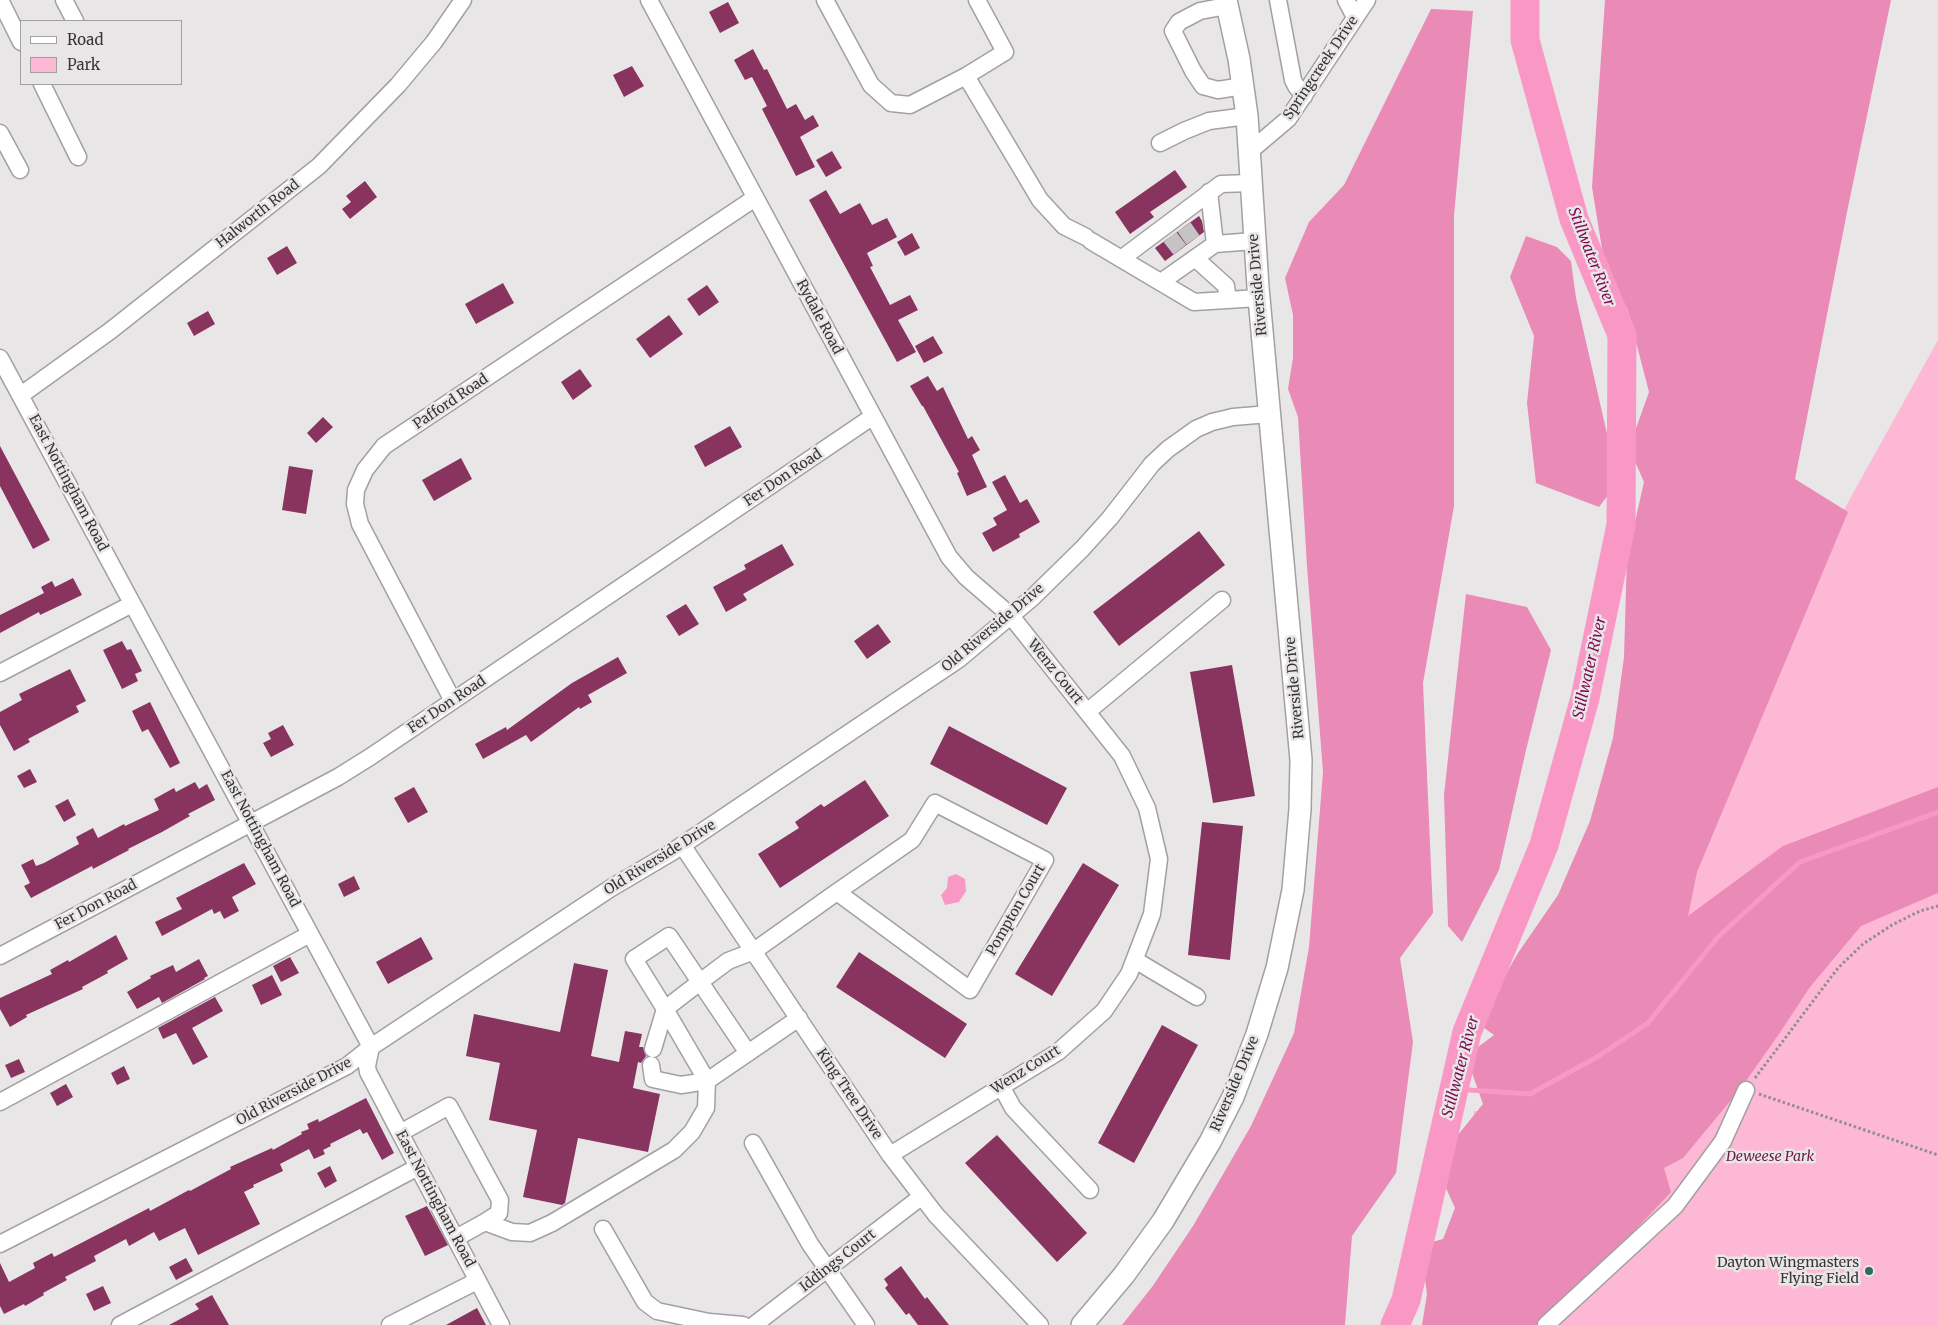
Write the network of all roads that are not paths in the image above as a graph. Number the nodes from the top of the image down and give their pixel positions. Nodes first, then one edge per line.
1 (0, 0) edge
2 (64, 0) edge
3 (463, 0) edge
4 (649, 0) edge
5 (825, 0) edge
6 (977, 0) edge
7 (1278, 0) edge
8 (1346, 0) edge
9 (1367, 0) edge
10 (1226, 3) edge
11 (1356, 17) junction
12 (74, 20) edge
13 (20, 40) edge
14 (966, 76) junction
15 (42, 85) edge
16 (1243, 86) junction
17 (1304, 96) junction
18 (1247, 116) junction
19 (0, 133) edge
20 (1160, 143) dead end
21 (1249, 152) junction
22 (78, 157) dead end
23 (20, 170) dead end
24 (1250, 183) junction
25 (1209, 192) junction
26 (755, 198) junction
27 (1187, 241) junction
28 (1254, 241) junction
29 (1121, 259) junction
30 (1161, 282) junction
31 (1259, 298) junction
32 (1228, 300) junction
33 (0, 358) edge
34 (22, 395) junction
35 (1269, 414) junction
36 (872, 417) junction
37 (1222, 600) dead end
38 (132, 604) junction
39 (1011, 616) junction
40 (0, 673) edge
41 (453, 701) junction
42 (1087, 712) junction
43 (251, 822) junction
44 (682, 845) junction
45 (837, 892) junction
46 (310, 934) junction
47 (754, 951) junction
48 (0, 956) edge
49 (1134, 960) junction
50 (700, 982) junction
51 (1197, 997) dead end
52 (665, 1008) junction
53 (799, 1018) junction
54 (370, 1047) junction
55 (748, 1053) junction
56 (707, 1081) junction
57 (1001, 1086) junction
58 (1746, 1090) road end
59 (0, 1102) edge
60 (400, 1133) junction
61 (754, 1143) dead end
62 (890, 1155) junction
63 (418, 1167) junction
64 (1090, 1190) dead end
65 (921, 1196) junction
66 (485, 1222) junction
67 (603, 1229) dead end
68 (456, 1238) junction
69 (0, 1244) edge
70 (827, 1270) junction
71 (477, 1281) junction
72 (120, 1325) edge
73 (390, 1325) edge
74 (501, 1325) edge
75 (743, 1325) edge
76 (754, 1325) edge
77 (866, 1325) edge
78 (1040, 1325) edge
79 (1082, 1325) edge
80 (1546, 1325) edge

1 - 13 street
2 - 12 street
3 - 34 street, Halworth Road
4 - 26 street, Rydale Road
5 - 14 street
6 - 14 street
7 - 17 street
8 - 11 street
9 - 11 street, Springcreek Drive
10 - 16 main road, Riverside Drive
10 - 16 street
11 - 17 street, Springcreek Drive
14 - 29 street
15 - 22 street
16 - 18 main road, Riverside Drive
17 - 21 street, Springcreek Drive
18 - 20 street
18 - 21 main road, Riverside Drive
19 - 23 street
21 - 24 main road, Riverside Drive
24 - 25 street
24 - 28 main road, Riverside Drive
25 - 27 street
25 - 27 street
26 - 36 street, Rydale Road
26 - 41 street, Pafford Road
27 - 28 street
27 - 29 street
27 - 30 street
27 - 32 street
28 - 31 main road, Riverside Drive
29 - 30 street
30 - 32 street
31 - 32 street
31 - 35 main road, Riverside Drive
33 - 34 street, East Nottingham Road
34 - 38 street, East Nottingham Road
35 - 39 street, Old Riverside Drive
35 - 79 main road, Riverside Drive
36 - 39 street, Rydale Road
36 - 41 street, Fer Don Road
37 - 42 street
38 - 40 street
38 - 43 street, East Nottingham Road
39 - 42 street, Wenz Court
39 - 44 street, Old Riverside Drive
41 - 43 street, Fer Don Road
42 - 49 street, Wenz Court
43 - 46 street, East Nottingham Road
43 - 48 street, Fer Don Road
44 - 47 street, King Tree Drive
44 - 54 street, Old Riverside Drive
45 - 45 street, Pompton Court
45 - 47 street, Pompton Court
46 - 54 street, East Nottingham Road
46 - 59 street
47 - 50 street, Pompton Court
47 - 53 street, King Tree Drive
49 - 51 street
49 - 57 street, Wenz Court
50 - 52 street, Pompton Court
50 - 52 street
50 - 55 street
52 - 56 street
52 - 56 street
53 - 55 street
53 - 62 street, King Tree Drive
54 - 60 street, East Nottingham Road
54 - 69 street, Old Riverside Drive
55 - 56 street
56 - 66 street
57 - 62 street, Wenz Court
57 - 64 street
58 - 80 street
60 - 63 street, East Nottingham Road
60 - 66 street
61 - 70 street
62 - 65 street, King Tree Drive
63 - 68 street, East Nottingham Road
63 - 72 street
65 - 70 street, Iddings Court
65 - 78 street, King Tree Drive
66 - 68 street
67 - 75 street
68 - 71 street, East Nottingham Road
70 - 76 street, Iddings Court
70 - 77 street
71 - 73 street
71 - 74 street, East Nottingham Road

